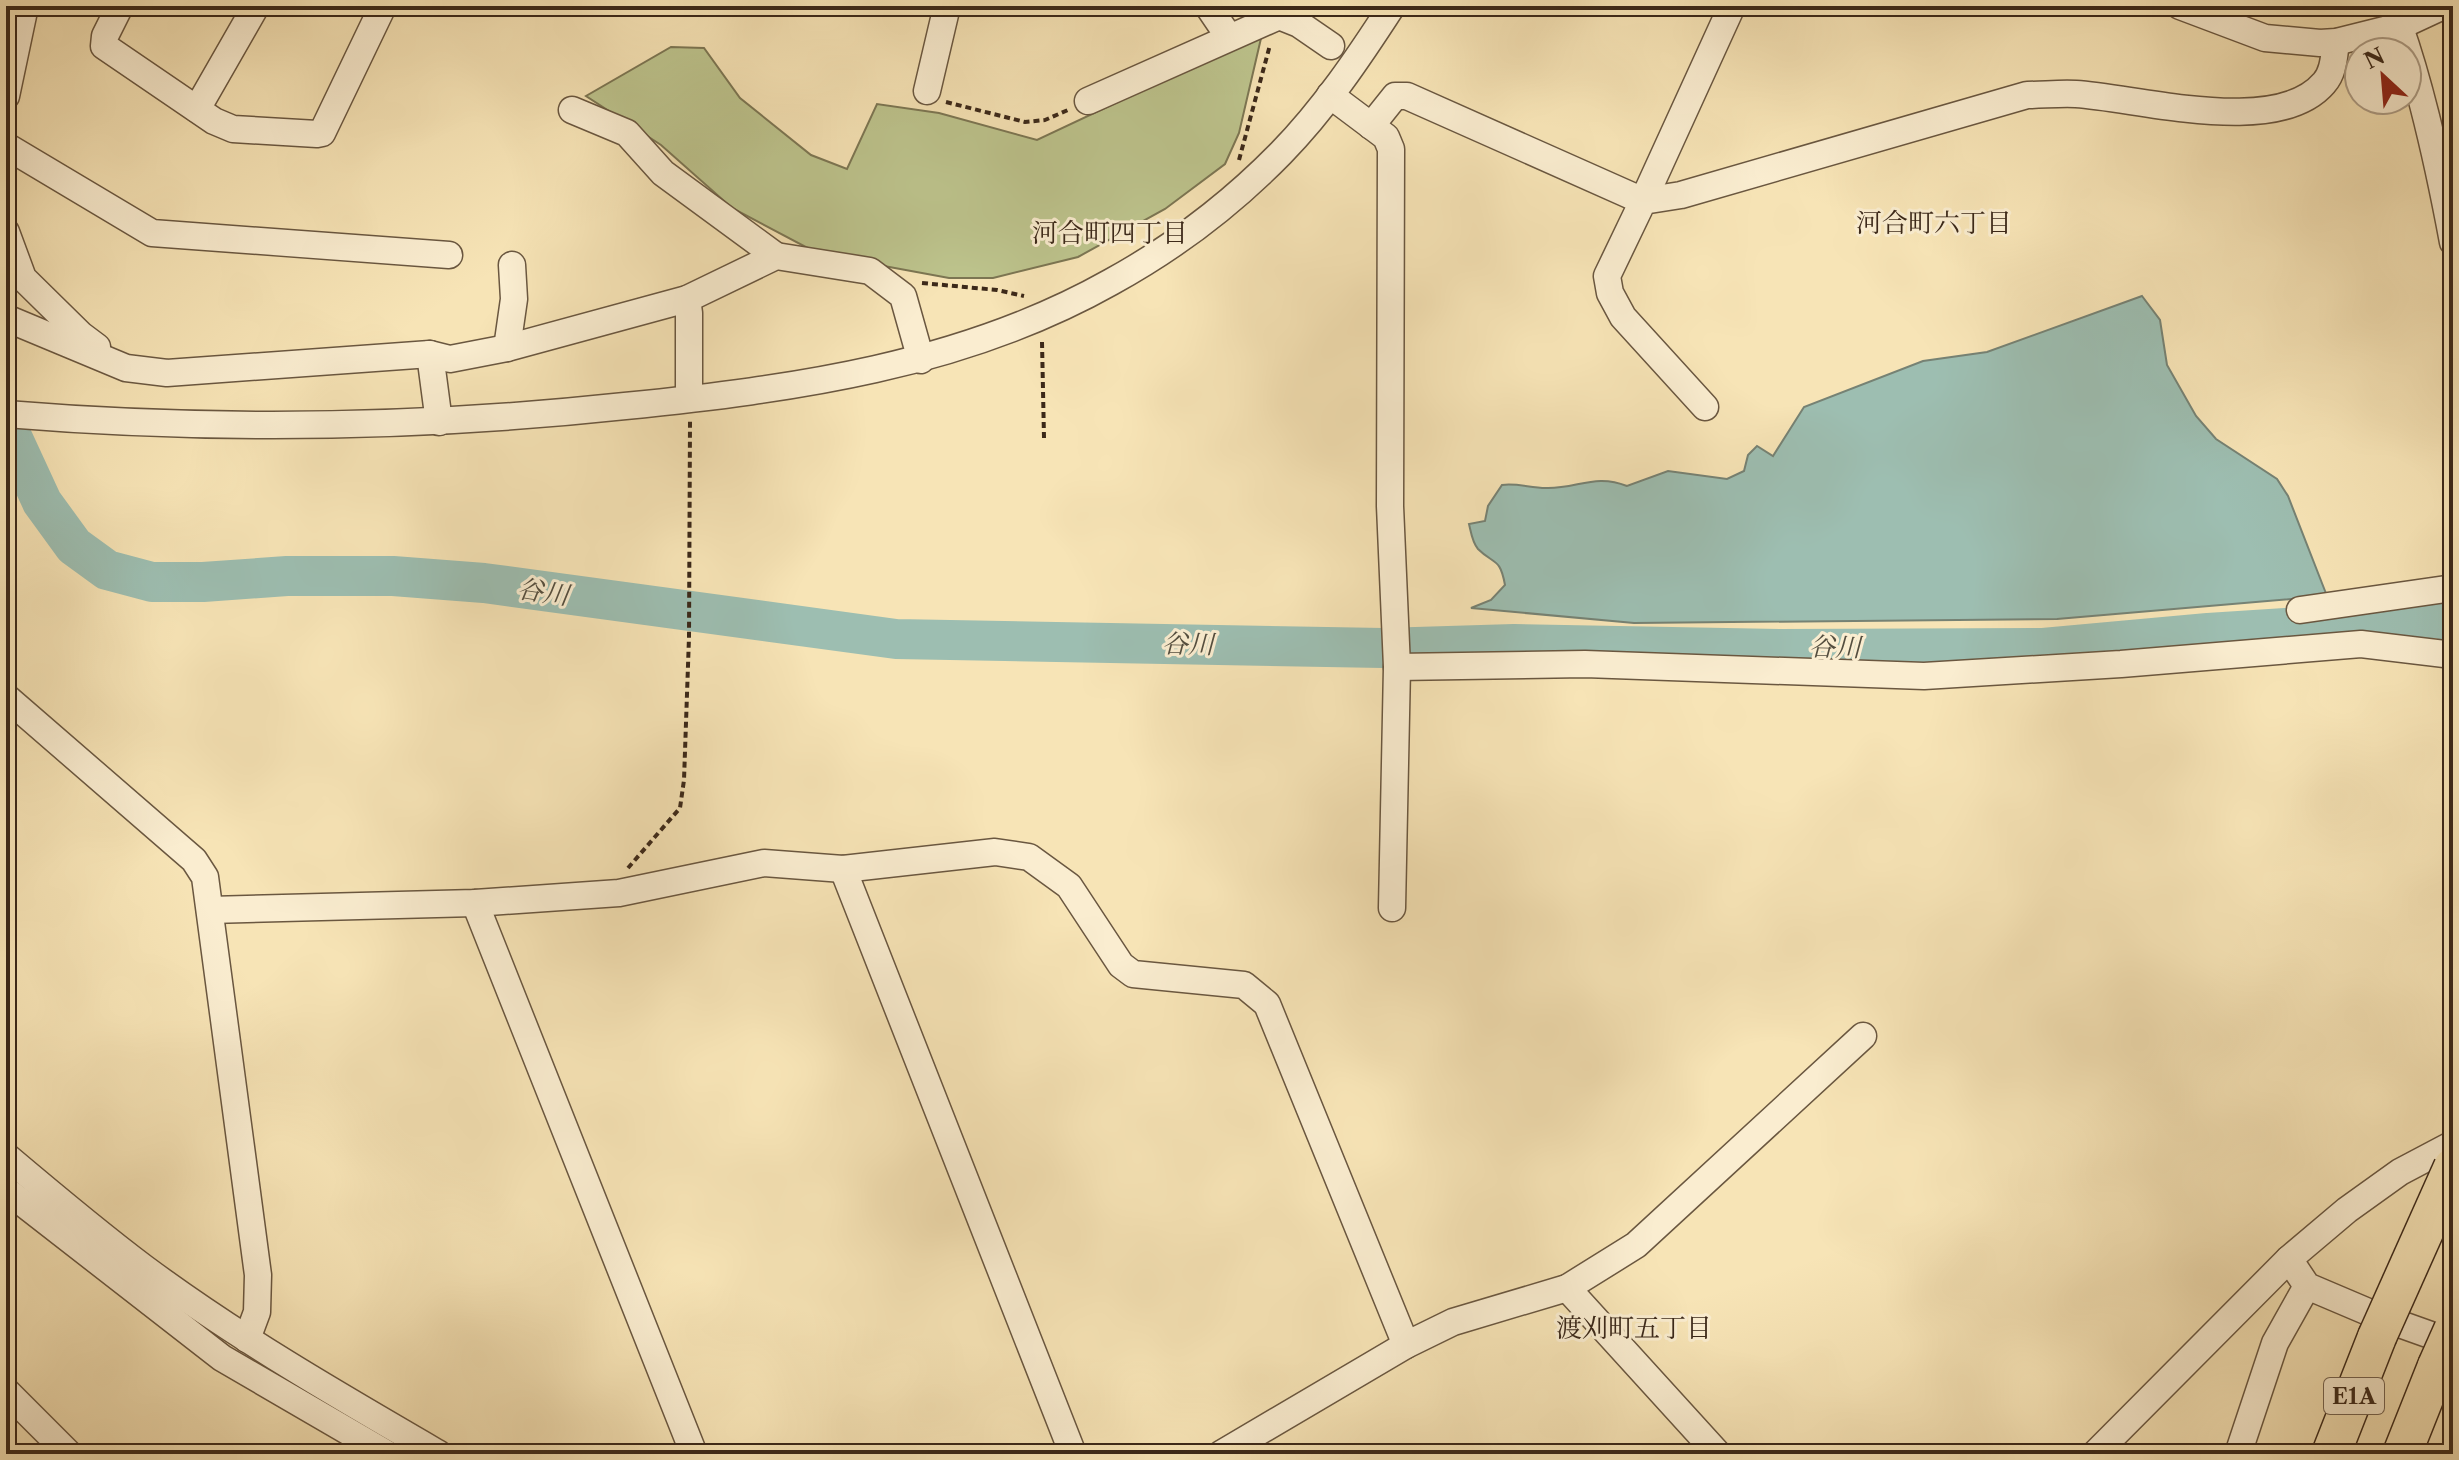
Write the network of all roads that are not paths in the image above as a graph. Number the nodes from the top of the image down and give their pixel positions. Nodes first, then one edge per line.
1 (25, 6) edge
2 (120, 6) edge
3 (256, 6) edge
4 (383, 6) edge
5 (947, 6) edge
6 (1208, 6) edge
7 (1392, 6) edge
8 (1732, 6) edge
9 (2180, 6) edge
10 (2443, 6) edge
11 (1281, 11) edge
12 (2396, 16) edge
13 (12, 36) edge
14 (1229, 37) junction
15 (2336, 42) junction
16 (1331, 46) dead end
17 (927, 91) road end
18 (1330, 95) junction
19 (6, 96) edge
20 (1088, 101) road end
21 (197, 109) junction
22 (572, 110) dead end
23 (1371, 126) junction
24 (6, 146) edge
25 (1643, 201) junction
26 (6, 232) edge
27 (2453, 242) edge
28 (449, 255) dead end
29 (776, 256) junction
30 (512, 265) dead end
31 (687, 299) junction
32 (6, 318) edge
33 (507, 348) junction
34 (430, 354) junction
35 (921, 360) junction
36 (126, 368) junction
37 (690, 393) junction
38 (1705, 407) dead end
39 (16, 415) edge
40 (439, 422) junction
41 (2453, 588) edge
42 (2355, 602) junction
43 (2300, 610) dead end
44 (2360, 639) junction
45 (1396, 654) junction
46 (2453, 655) edge
47 (6, 697) edge
48 (843, 869) junction
49 (475, 903) junction
50 (1392, 908) dead end
51 (210, 910) junction
52 (1863, 1036) dead end
53 (2453, 1144) edge
54 (6, 1156) edge
55 (2453, 1167) edge
56 (6, 1190) edge
57 (2289, 1259) junction
58 (2307, 1286) junction
59 (1567, 1288) junction
60 (2453, 1330) edge
61 (247, 1339) junction
62 (1406, 1345) junction
63 (2445, 1354) edge
64 (6, 1391) edge
65 (375, 1443) edge
66 (1230, 1453) edge
67 (69, 1454) edge
68 (439, 1454) edge
69 (694, 1454) edge
70 (1073, 1454) edge
71 (1718, 1454) edge
72 (2095, 1454) edge
73 (2238, 1454) edge
74 (2331, 1454) edge
75 (2402, 1454) edge
76 (2411, 1454) edge

1 - 13 street
2 - 21 street
3 - 21 street
4 - 21 street
5 - 17 street
6 - 14 street
7 - 18 street
8 - 25 street
9 - 15 street
10 - 12 street
11 - 14 street
11 - 16 street
12 - 15 street
12 - 27 street
13 - 19 street
14 - 20 street
15 - 25 street
18 - 23 street
18 - 35 street
22 - 29 street
23 - 25 street
23 - 45 street
24 - 28 street
25 - 38 street
26 - 36 street
29 - 31 street
29 - 35 street
30 - 33 street
31 - 33 street
31 - 37 street
32 - 36 street
33 - 34 street
34 - 36 street
34 - 40 street
35 - 37 street
37 - 40 street
39 - 40 street
41 - 42 street
42 - 43 street
42 - 44 street
44 - 45 street
44 - 46 street
45 - 50 street
47 - 51 street
48 - 49 street
48 - 62 street
48 - 70 street
49 - 51 street
49 - 69 street
51 - 61 street
52 - 59 street
53 - 57 street
54 - 61 street
55 - 74 highway, E1A, bridge
56 - 65 street
57 - 58 street
57 - 72 street
58 - 63 street
58 - 73 street
59 - 62 street
59 - 71 street
60 - 63 highway, E1A, bridge
61 - 65 street
62 - 66 street
63 - 75 highway, E1A
63 - 76 highway
64 - 67 street
65 - 68 street

